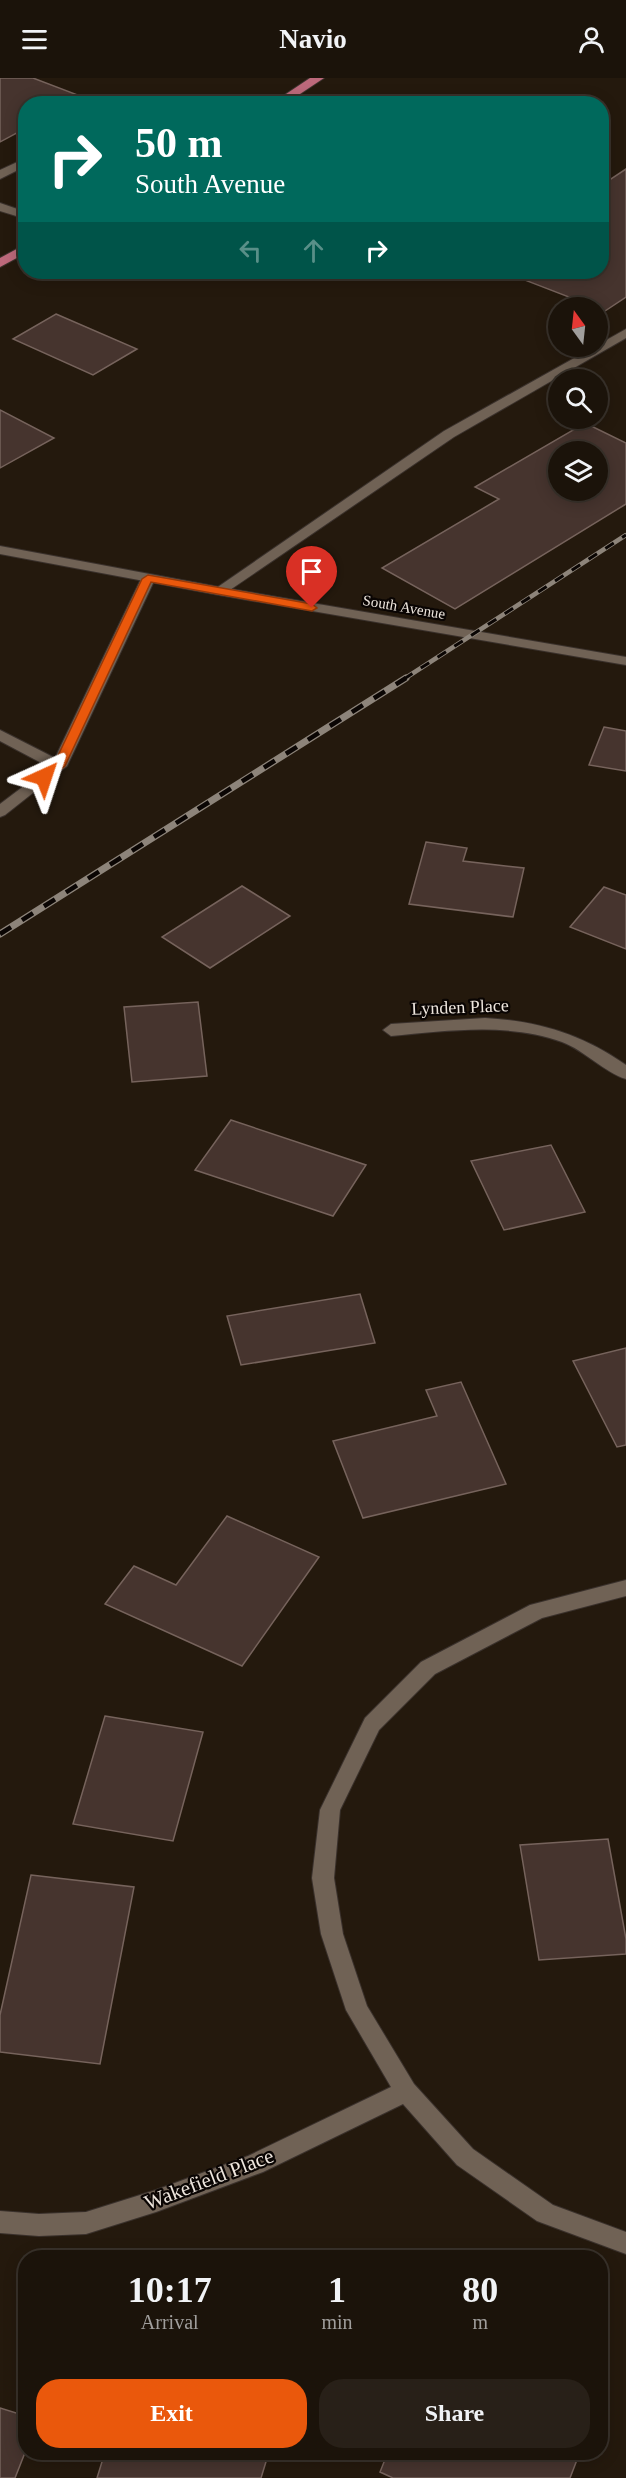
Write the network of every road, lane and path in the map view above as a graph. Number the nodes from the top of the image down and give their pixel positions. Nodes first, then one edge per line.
1 (318, 78) edge
2 (289, 96) edge
3 (18, 166) edge
4 (0, 175) edge
5 (0, 207) edge
6 (18, 213) edge
7 (18, 253) edge
8 (0, 263) edge
9 (626, 333) edge
10 (0, 550) edge
11 (148, 579) junction
12 (219, 591) junction
13 (626, 661) edge
14 (0, 735) edge
15 (59, 766) junction
16 (0, 812) edge
17 (391, 1030) dead end
18 (626, 1073) edge
19 (626, 1588) edge
20 (406, 2091) junction
21 (0, 2222) edge
22 (626, 2243) edge

1 - 2 main road
3 - 4 street
5 - 6 street
7 - 8 main road
9 - 12 street
10 - 11 street, South Avenue
11 - 12 street, South Avenue
11 - 15 street
12 - 13 street, South Avenue
14 - 15 street
15 - 16 street
17 - 18 street, Lynden Place
19 - 20 street
20 - 21 street, Wakefield Place
20 - 22 street

